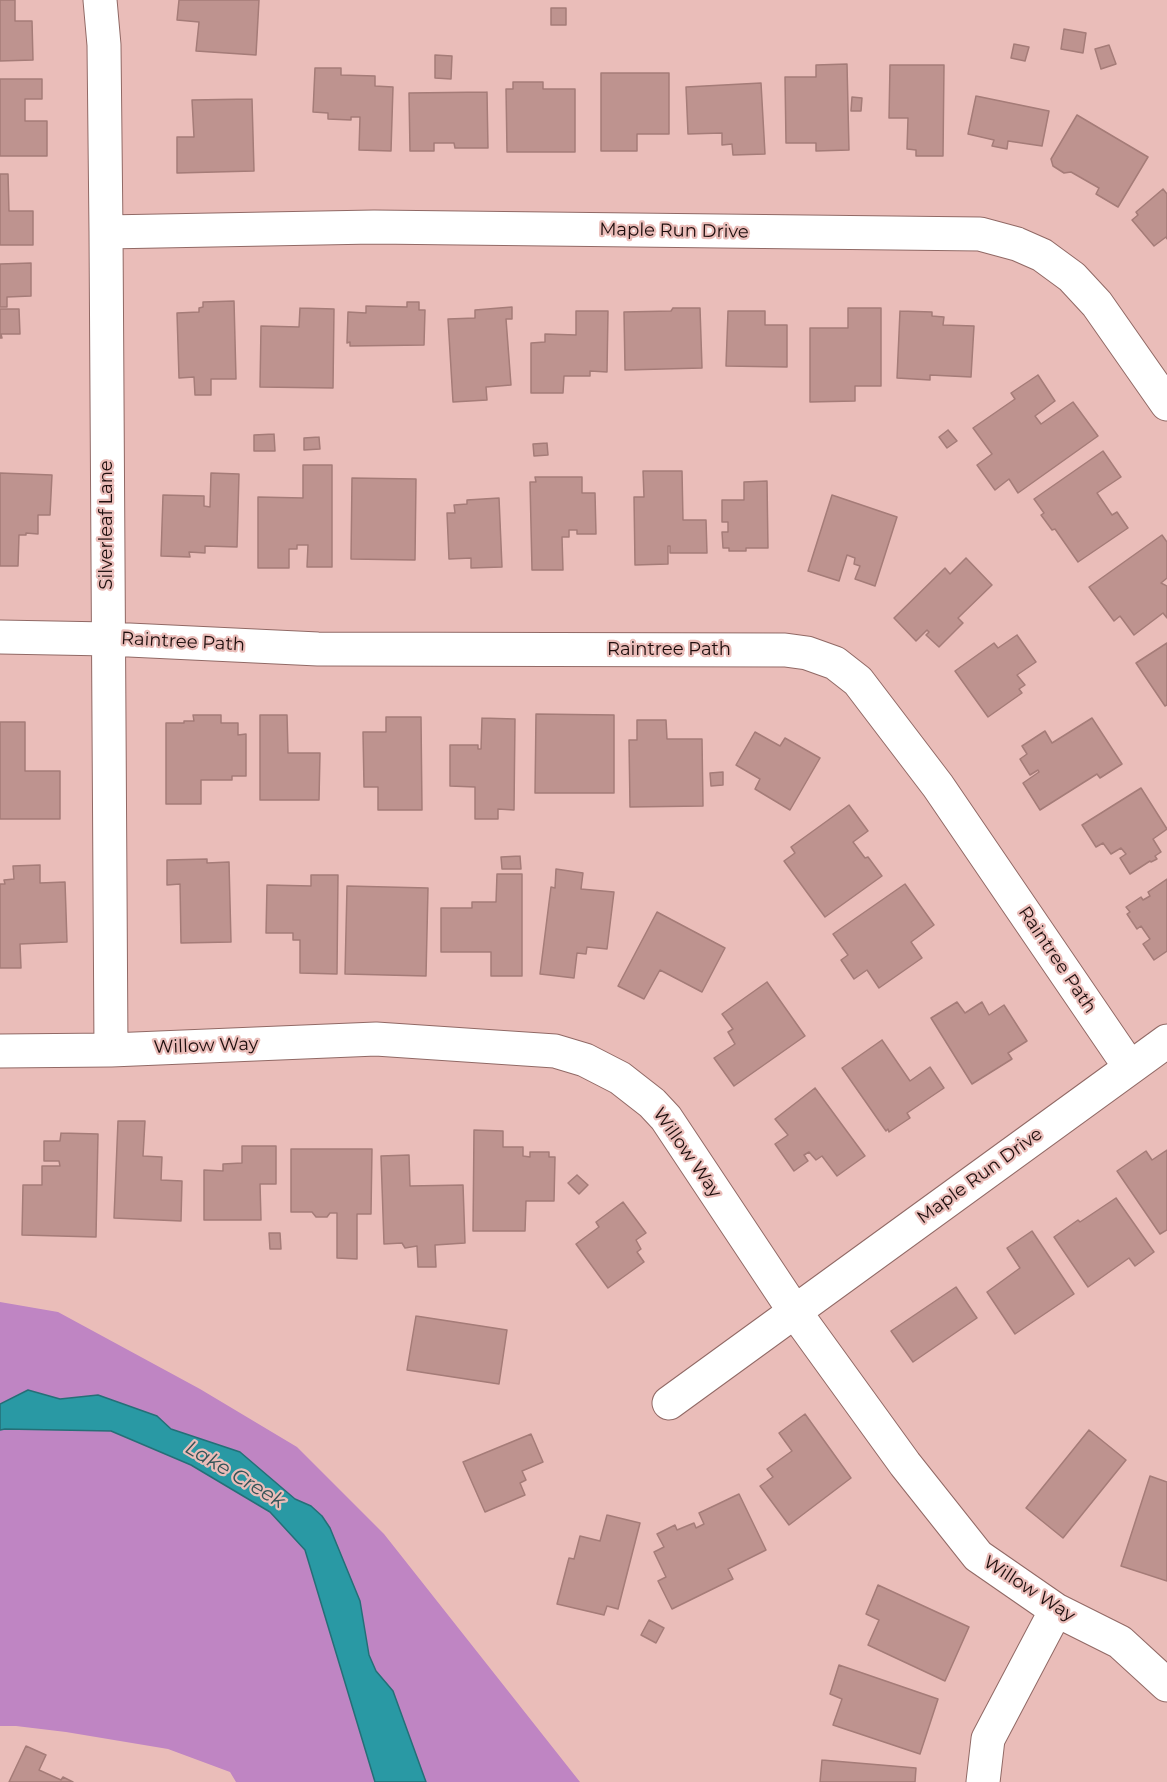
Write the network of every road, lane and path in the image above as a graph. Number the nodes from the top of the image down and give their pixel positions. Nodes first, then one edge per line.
1 (100, 0) edge
2 (106, 232) junction
3 (1167, 404) edge
4 (0, 637) edge
5 (108, 639) junction
6 (1167, 1041) edge
7 (111, 1050) junction
8 (0, 1051) edge
9 (1129, 1066) junction
10 (795, 1312) junction
11 (669, 1403) dead end
12 (1056, 1610) junction
13 (1167, 1685) edge
14 (983, 1782) edge

1 - 2 street, Silverleaf Lane
2 - 3 street, Maple Run Drive
2 - 5 street, Silverleaf Lane
4 - 5 street, Raintree Path
5 - 7 street, Silverleaf Lane
5 - 9 street, Raintree Path
6 - 9 street, Maple Run Drive
7 - 8 street, Willow Way
7 - 10 street, Willow Way
9 - 10 street, Maple Run Drive
10 - 11 street, Maple Run Drive
10 - 12 street, Willow Way
12 - 13 street, Willow Way
12 - 14 street

